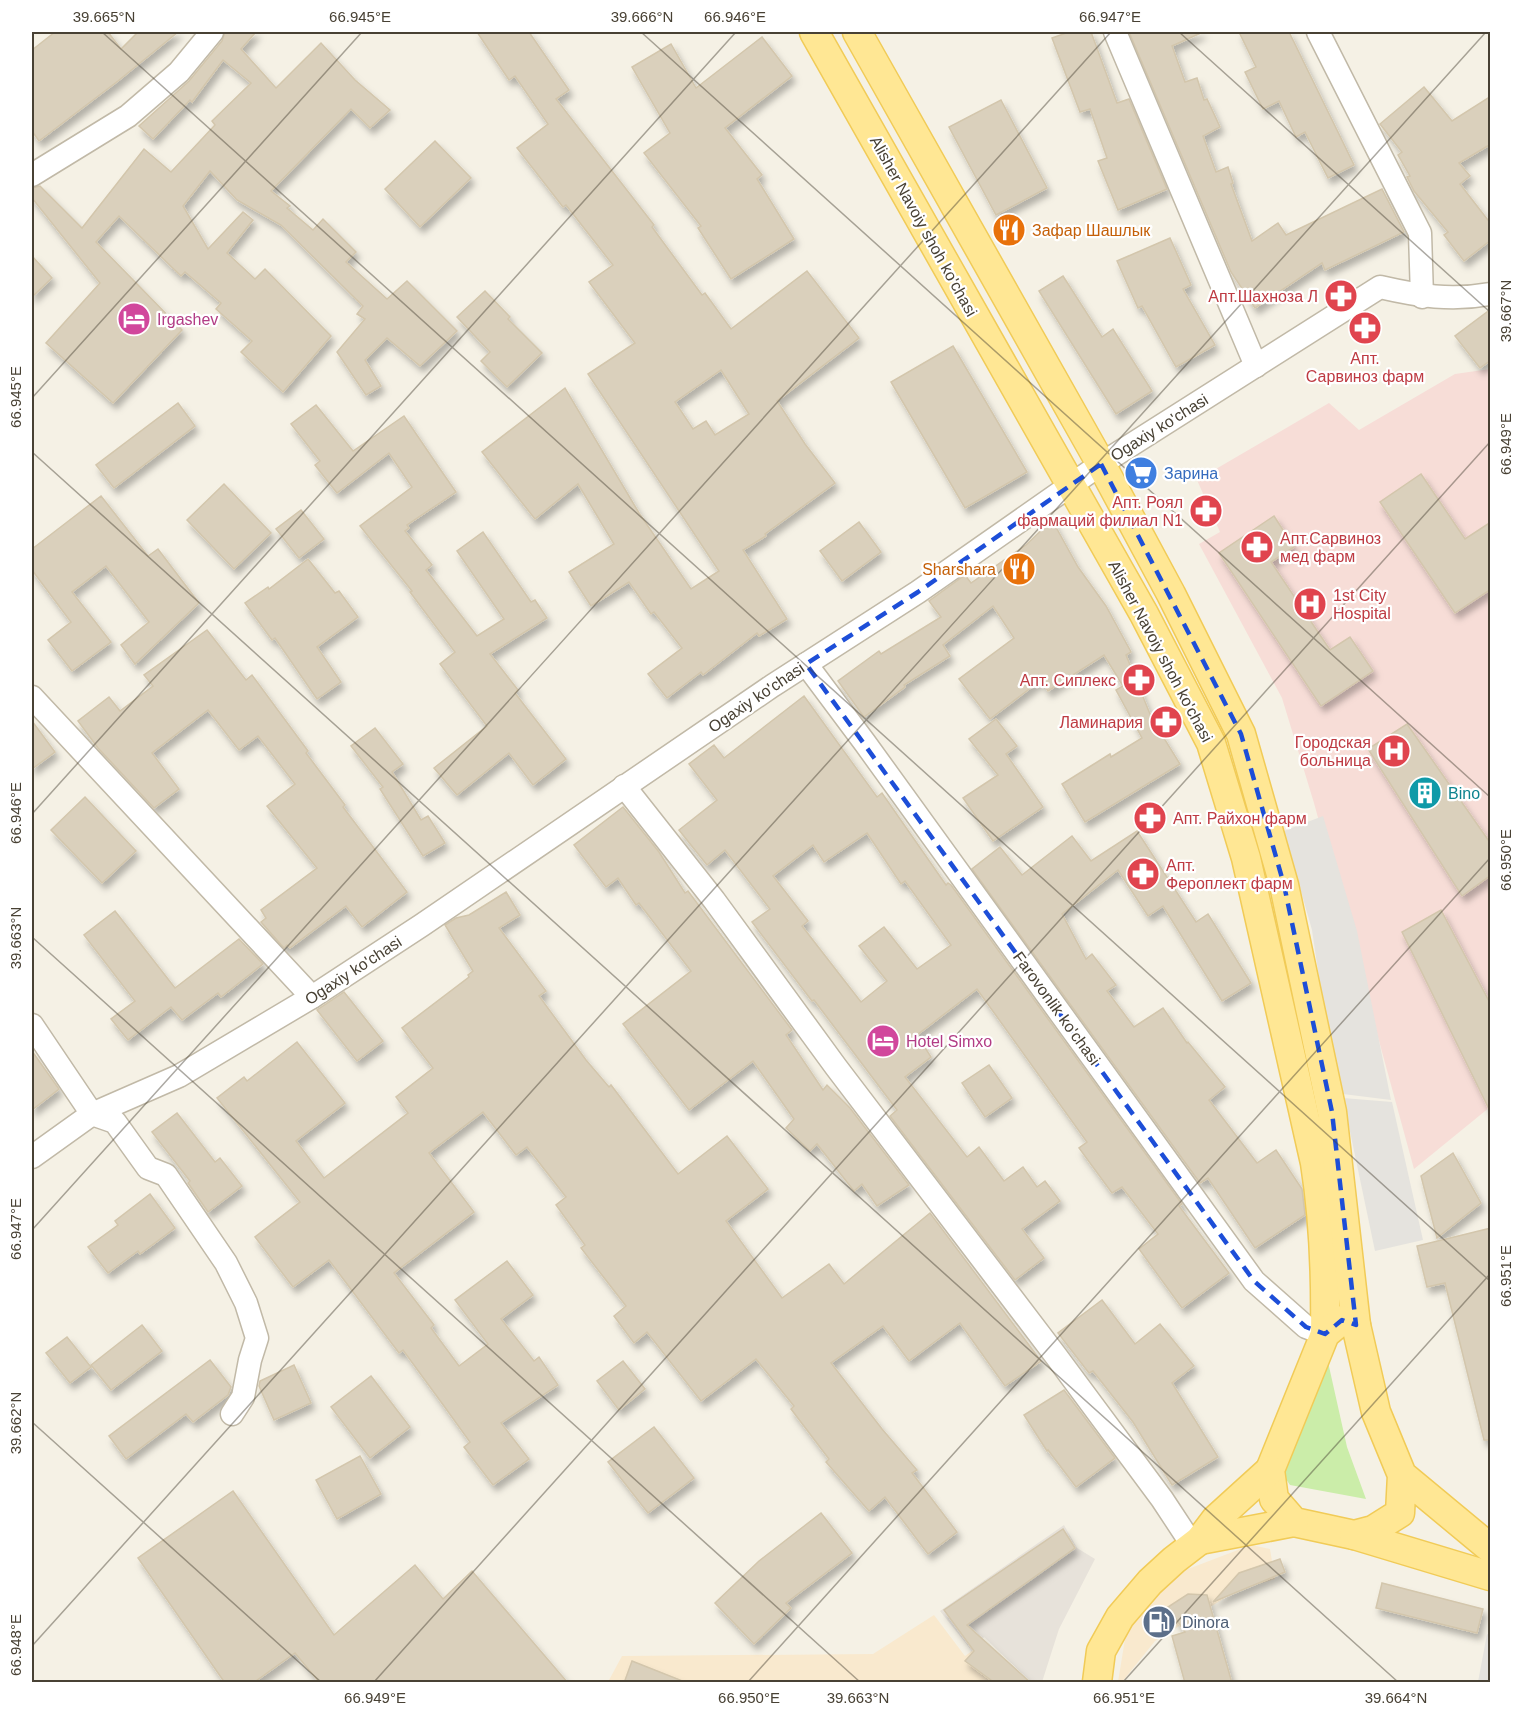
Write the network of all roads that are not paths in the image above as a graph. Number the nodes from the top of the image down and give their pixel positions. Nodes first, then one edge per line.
1 (212, 32) edge
2 (814, 32) edge
3 (857, 32) edge
4 (1115, 32) edge
5 (1318, 32) edge
6 (34, 166) edge
7 (1491, 294) edge
8 (1422, 297) junction
9 (1256, 366) junction
10 (1101, 464) junction
11 (1070, 485) junction
12 (806, 664) junction
13 (32, 697) edge
14 (624, 786) junction
15 (312, 997) junction
16 (32, 1025) edge
17 (93, 1113) junction
18 (32, 1156) edge
19 (1356, 1325) junction
20 (1325, 1334) junction
21 (232, 1414) dead end
22 (1270, 1470) junction
23 (1402, 1475) junction
24 (1294, 1522) junction
25 (1354, 1535) junction
26 (1196, 1543) junction
27 (1491, 1548) edge
28 (1491, 1576) edge
29 (1097, 1683) edge

1 - 6 street
2 - 11 main road, Alisher Navoiy shoh ko'chasi
3 - 10 main road, Alisher Navoiy shoh ko'chasi
4 - 9 street
5 - 8 street
7 - 8 street, Ogaxiy ko'chasi
8 - 9 street, Ogaxiy ko'chasi
9 - 10 street, Ogaxiy ko'chasi
10 - 11 street, Ogaxiy ko'chasi
10 - 19 main road, Alisher Navoiy shoh ko'chasi
11 - 12 street, Ogaxiy ko'chasi
11 - 20 main road, Alisher Navoiy shoh ko'chasi
12 - 14 street, Ogaxiy ko'chasi
12 - 20 street, Farovonlik ko'chasi
13 - 15 street
14 - 15 street, Ogaxiy ko'chasi
14 - 26 street
15 - 17 street, Ogaxiy ko'chasi
16 - 17 street
17 - 18 street, Ogaxiy ko'chasi
17 - 21 street
19 - 20 main road
19 - 23 main road, Alisher Navoiy shoh ko'chasi
20 - 22 main road
22 - 24 main road
22 - 26 main road
23 - 25 main road
23 - 27 main road
24 - 25 main road
24 - 26 main road
25 - 28 main road
26 - 29 main road

